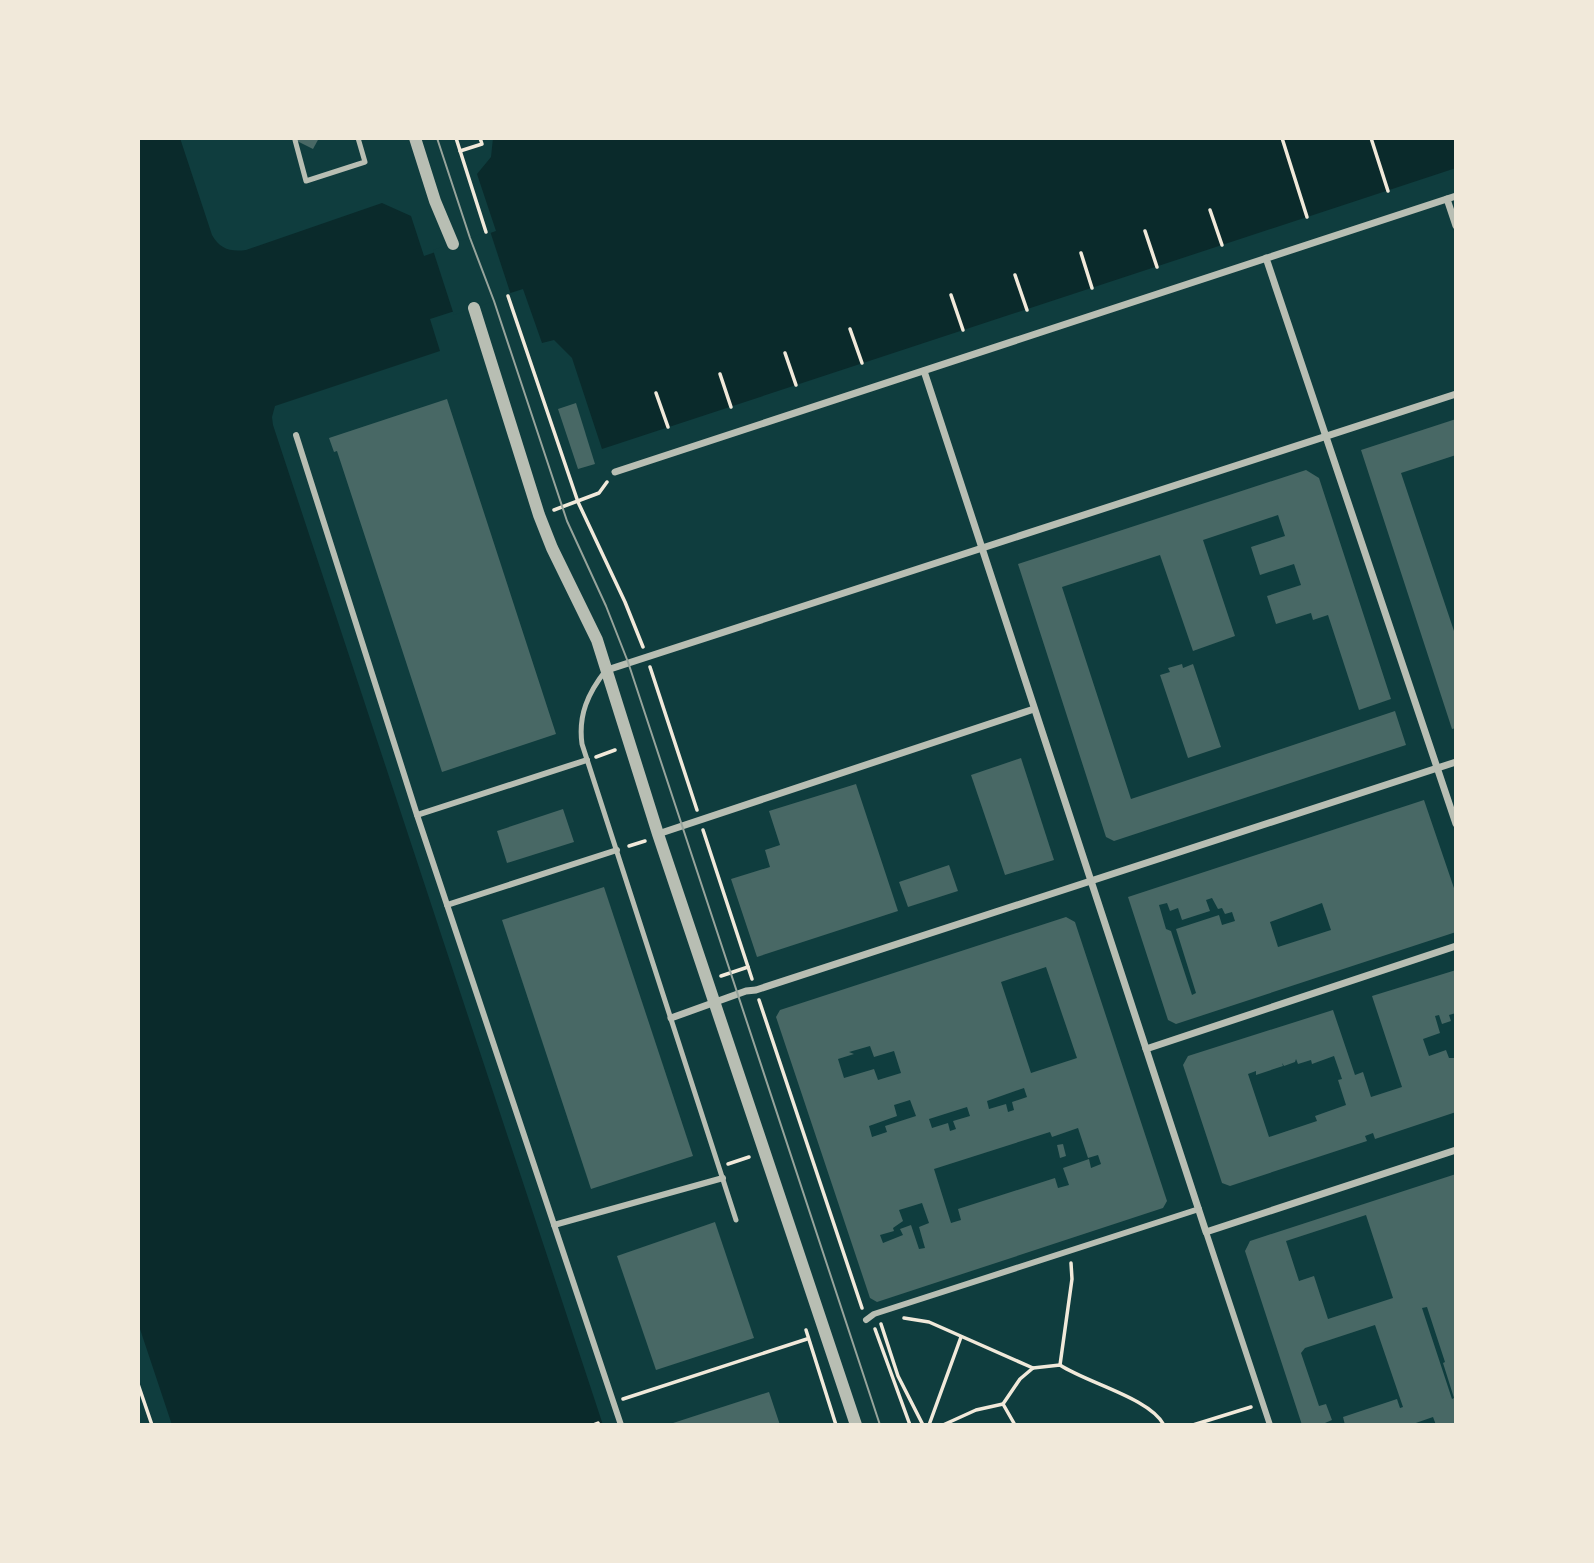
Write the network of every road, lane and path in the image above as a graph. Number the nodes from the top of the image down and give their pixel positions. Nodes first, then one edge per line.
1 (358, 138) edge
2 (415, 138) edge
3 (456, 138) edge
4 (480, 138) edge
5 (1282, 138) edge
6 (1371, 138) edge
7 (295, 140) dead end
8 (460, 151) junction
9 (1388, 191) dead end
10 (1456, 195) edge
11 (1447, 198) junction
12 (1210, 211) dead end
13 (1307, 217) dead end
14 (1456, 226) edge
15 (1145, 231) dead end
16 (486, 232) dead end
17 (453, 244) dead end
18 (1222, 245) dead end
19 (1081, 253) dead end
20 (1266, 257) junction
21 (1157, 267) dead end
22 (1015, 275) dead end
23 (1092, 288) dead end
24 (951, 295) dead end
25 (508, 296) dead end
26 (474, 308) dead end
27 (1027, 310) dead end
28 (850, 330) dead end
29 (963, 330) dead end
30 (785, 354) dead end
31 (862, 363) dead end
32 (924, 371) junction
33 (720, 374) dead end
34 (796, 385) dead end
35 (656, 393) dead end
36 (1456, 394) edge
37 (731, 407) dead end
38 (668, 427) dead end
39 (296, 435) dead end
40 (1325, 436) junction
41 (615, 472) joint
42 (578, 502) junction
43 (540, 515) junction
44 (982, 547) junction
45 (646, 656) junction
46 (607, 670) junction
47 (1034, 709) junction
48 (615, 750) dead end
49 (587, 760) junction
50 (1456, 762) edge
51 (1437, 768) junction
52 (417, 815) junction
53 (700, 820) junction
54 (1456, 824) edge
55 (658, 834) junction
56 (645, 841) dead end
57 (617, 850) junction
58 (1091, 881) junction
59 (447, 905) junction
60 (1456, 946) edge
61 (756, 990) junction
62 (715, 1003) junction
63 (671, 1018) junction
64 (1146, 1049) junction
65 (1456, 1150) edge
66 (750, 1157) dead end
67 (719, 1167) junction
68 (723, 1178) junction
69 (1199, 1209) junction
70 (736, 1220) dead end
71 (554, 1226) junction
72 (1206, 1232) junction
73 (1069, 1253) junction
74 (877, 1313) junction
75 (866, 1320) junction
76 (961, 1337) junction
77 (1060, 1365) junction
78 (1034, 1368) junction
79 (138, 1384) edge
80 (614, 1401) junction
81 (1263, 1403) junction
82 (1003, 1404) junction
83 (152, 1425) edge
84 (593, 1425) edge
85 (599, 1425) edge
86 (621, 1425) edge
87 (836, 1425) edge
88 (856, 1425) edge
89 (910, 1425) edge
90 (923, 1425) edge
91 (929, 1425) edge
92 (943, 1425) edge
93 (1016, 1425) edge
94 (1164, 1425) edge
95 (1194, 1425) edge
96 (1270, 1425) edge

1 - 7 lane
2 - 17 street
3 - 8 path
4 - 8 path
5 - 13 path
6 - 9 path
8 - 16 path
10 - 11 street
11 - 14 street
11 - 20 street
12 - 18 path
15 - 21 path
19 - 23 path
20 - 32 street
20 - 40 street
22 - 27 path
24 - 29 path
25 - 42 path
26 - 43 street
28 - 31 path
30 - 34 path
32 - 41 street
32 - 44 street
33 - 37 path
35 - 38 path
36 - 40 street
39 - 52 street
40 - 44 street
40 - 51 street
41 - 42 path
42 - 43 path
42 - 45 path
43 - 46 street
44 - 45 street
44 - 47 street
45 - 46 street
45 - 53 path
46 - 49 lane
46 - 55 street
47 - 53 street
47 - 58 street
48 - 49 path
49 - 52 street
49 - 57 lane
50 - 51 street
51 - 54 street
51 - 58 street
52 - 59 street
53 - 55 street
53 - 61 path
55 - 62 street
56 - 57 path
57 - 59 street
57 - 63 lane
58 - 61 street
58 - 64 street
59 - 71 street
60 - 64 street
61 - 62 street
61 - 75 path
62 - 63 street
62 - 88 street
63 - 67 lane
64 - 69 street
65 - 72 street
66 - 67 path
67 - 68 lane
68 - 70 lane
68 - 71 street
69 - 72 street
69 - 73 street
71 - 80 street
72 - 81 street
73 - 74 street
73 - 77 path
74 - 75 street
74 - 76 path
74 - 90 path
75 - 89 path
76 - 78 path
76 - 91 path
77 - 78 path
77 - 94 path
78 - 82 path
79 - 83 path
80 - 86 street
80 - 87 path
81 - 95 path
81 - 96 street
82 - 92 path
82 - 93 path
84 - 85 path

